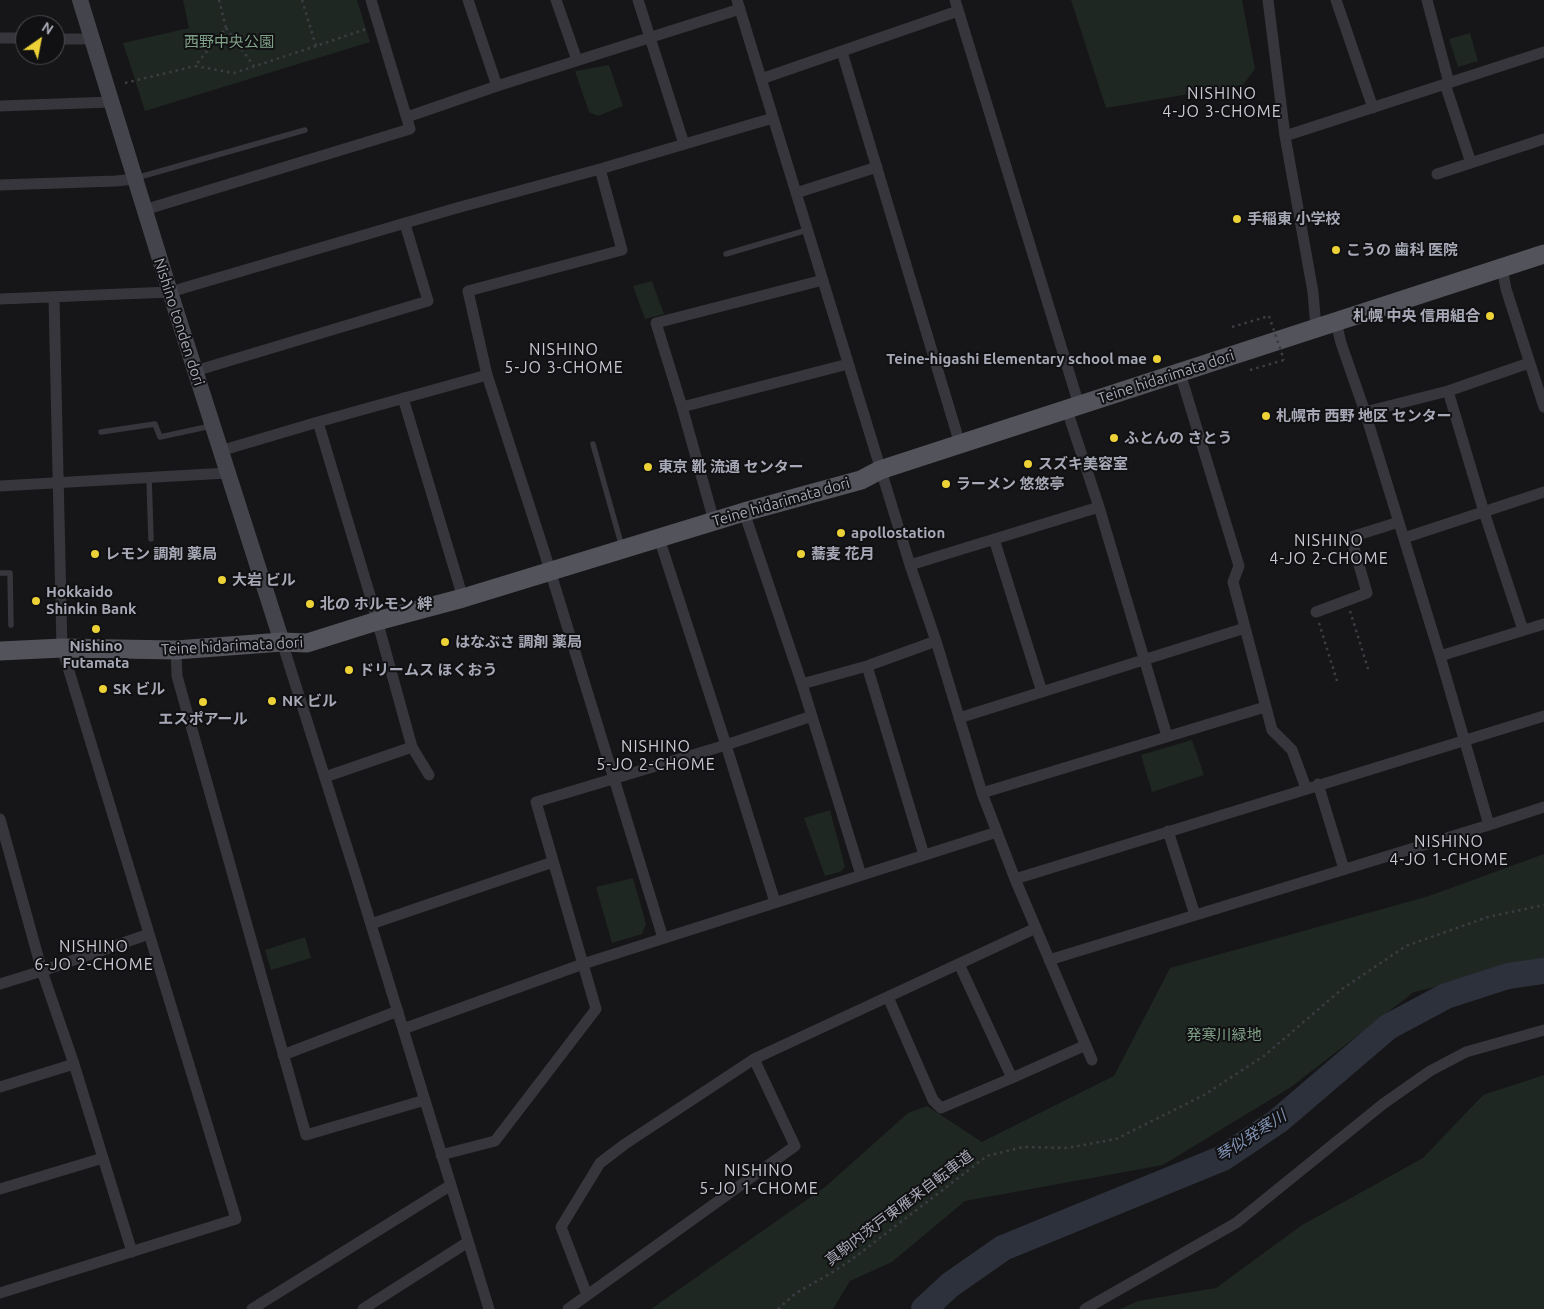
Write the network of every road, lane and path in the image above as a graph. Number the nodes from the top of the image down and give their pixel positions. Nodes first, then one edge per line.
1 (80, 0) edge
2 (219, 0) edge
3 (302, 0) edge
4 (371, 0) edge
5 (468, 0) edge
6 (556, 0) edge
7 (638, 0) edge
8 (1268, 0) edge
9 (1336, 0) edge
10 (1427, 0) edge
11 (740, 3) edge
12 (957, 6) edge
13 (226, 28) junction
14 (369, 28) dead end
15 (650, 36) junction
16 (0, 38) edge
17 (15, 38) edge
18 (65, 39) edge
19 (92, 39) junction
20 (316, 46) junction
21 (842, 52) junction
22 (1544, 52) edge
23 (578, 60) junction
24 (195, 66) junction
25 (254, 66) junction
26 (761, 79) junction
27 (125, 83) dead end
28 (1447, 84) junction
29 (497, 86) junction
30 (111, 102) junction
31 (0, 106) edge
32 (1373, 108) junction
33 (406, 117) junction
34 (773, 118) junction
35 (305, 130) dead end
36 (1285, 136) junction
37 (1544, 139) edge
38 (684, 144) junction
39 (1471, 163) junction
40 (878, 167) junction
41 (600, 169) junction
42 (1437, 174) dead end
43 (135, 179) junction
44 (0, 185) edge
45 (796, 193) junction
46 (144, 210) junction
47 (405, 224) junction
48 (807, 230) junction
49 (726, 254) dead end
50 (1544, 254) edge
51 (1502, 268) junction
52 (823, 280) junction
53 (170, 292) junction
54 (54, 298) junction
55 (0, 299) edge
56 (1336, 322) junction
57 (1232, 327) dead end
58 (1316, 328) junction
59 (848, 364) junction
60 (1529, 364) junction
61 (1250, 370) dead end
62 (195, 371) junction
63 (1180, 373) junction
64 (487, 375) junction
65 (1448, 391) junction
66 (402, 398) junction
67 (682, 407) junction
68 (1073, 407) junction
69 (1544, 407) edge
70 (1365, 412) junction
71 (318, 422) junction
72 (212, 425) junction
73 (102, 432) dead end
74 (593, 444) dead end
75 (960, 444) junction
76 (220, 451) junction
77 (880, 470) junction
78 (227, 473) junction
79 (149, 477) junction
80 (57, 483) junction
81 (0, 486) edge
82 (1544, 492) edge
83 (1099, 507) junction
84 (744, 512) junction
85 (1484, 512) junction
86 (714, 521) junction
87 (1399, 522) junction
88 (659, 538) junction
89 (1404, 538) junction
90 (151, 539) dead end
91 (994, 539) junction
92 (623, 549) junction
93 (910, 565) junction
94 (550, 571) junction
95 (0, 574) edge
96 (463, 598) junction
97 (1346, 600) junction
98 (1316, 612) joint
99 (377, 621) junction
100 (1544, 624) edge
101 (11, 625) dead end
102 (1244, 628) junction
103 (1523, 630) junction
104 (936, 641) junction
105 (282, 642) junction
106 (62, 648) junction
107 (176, 650) junction
108 (0, 651) edge
109 (1440, 656) junction
110 (1144, 659) junction
111 (867, 666) junction
112 (1369, 672) dead end
113 (1337, 681) dead end
114 (802, 684) junction
115 (1042, 692) junction
116 (1265, 707) junction
117 (812, 716) junction
118 (1544, 716) edge
119 (959, 718) junction
120 (1167, 736) junction
121 (1465, 740) junction
122 (726, 745) junction
123 (412, 747) junction
124 (429, 775) dead end
125 (325, 777) junction
126 (615, 779) junction
127 (1318, 784) junction
128 (1306, 788) junction
129 (982, 793) junction
130 (1544, 807) edge
131 (0, 819) edge
132 (1489, 825) junction
133 (1168, 831) junction
134 (997, 832) junction
135 (924, 855) junction
136 (554, 862) junction
137 (1344, 869) junction
138 (861, 875) junction
139 (1014, 879) junction
140 (775, 902) junction
141 (1544, 905) edge
142 (1195, 915) junction
143 (371, 924) junction
144 (1036, 928) junction
145 (150, 934) junction
146 (664, 938) junction
147 (1049, 960) junction
148 (583, 964) junction
149 (959, 964) junction
150 (42, 971) junction
151 (0, 984) edge
152 (888, 997) junction
153 (398, 1011) junction
154 (403, 1029) junction
155 (1544, 1030) edge
156 (1086, 1045) junction
157 (283, 1055) junction
158 (754, 1059) junction
159 (1092, 1060) dead end
160 (74, 1064) junction
161 (1012, 1078) junction
162 (0, 1087) edge
163 (425, 1100) junction
164 (441, 1155) junction
165 (103, 1158) junction
166 (451, 1185) junction
167 (0, 1189) edge
168 (468, 1242) junction
169 (132, 1252) junction
170 (0, 1293) edge
171 (587, 1295) junction
172 (378, 1304) edge
173 (256, 1308) edge
174 (363, 1309) edge
175 (490, 1309) edge
176 (568, 1309) edge
177 (778, 1309) edge
178 (1086, 1309) edge

1 - 19 street, Nishino tonden dori
2 - 13 path
3 - 20 path
4 - 33 street
5 - 29 street
6 - 23 street
7 - 15 street
8 - 36 street
9 - 32 street
10 - 28 street
11 - 15 street
11 - 26 street
12 - 21 street
12 - 68 street
13 - 24 path
13 - 25 path
14 - 20 path
15 - 23 street
15 - 38 street
16 - 17 street
18 - 19 street
19 - 30 street, Nishino tonden dori
20 - 25 path
21 - 26 street
21 - 40 street
22 - 28 street
23 - 29 street
24 - 25 path
24 - 27 path
26 - 34 street
28 - 32 street
28 - 39 street
29 - 33 street
30 - 31 street
30 - 43 street, Nishino tonden dori
32 - 36 street
33 - 46 street
34 - 38 street
34 - 45 street
35 - 43 lane
36 - 58 street
37 - 39 street
38 - 41 street
39 - 42 street
40 - 45 street
40 - 75 street
41 - 47 street
41 - 64 street
43 - 44 street
43 - 46 street, Nishino tonden dori
45 - 48 street
46 - 53 street, Nishino tonden dori
47 - 53 street
47 - 62 street
48 - 49 lane
48 - 52 street
50 - 51 main road, Teine hidarimata dori
51 - 56 main road, Teine hidarimata dori
51 - 60 street
52 - 59 street
52 - 67 street
53 - 54 street
53 - 62 street, Nishino tonden dori
54 - 55 street
54 - 80 street
56 - 58 main road, Teine hidarimata dori
56 - 70 street
57 - 61 path, bridge
58 - 63 main road, Teine hidarimata dori
59 - 67 street
59 - 77 street
60 - 65 street
60 - 69 street
62 - 72 street, Nishino tonden dori
63 - 68 main road, Teine hidarimata dori
63 - 102 street
64 - 66 street
64 - 94 street
65 - 70 street
65 - 85 street
66 - 71 street
66 - 96 street
67 - 86 street
68 - 75 main road, Teine hidarimata dori
68 - 83 street
70 - 87 street
71 - 76 street
71 - 99 street
72 - 73 lane
72 - 76 street, Nishino tonden dori
74 - 92 lane
75 - 77 main road, Teine hidarimata dori
76 - 78 street, Nishino tonden dori
77 - 84 main road, Teine hidarimata dori
77 - 93 street
78 - 79 street
78 - 105 street, Nishino tonden dori
79 - 80 street
79 - 90 lane
80 - 81 street
80 - 106 street
82 - 85 street
83 - 91 street
83 - 110 street
84 - 86 main road, Teine hidarimata dori
84 - 114 street
85 - 89 street
85 - 103 street
86 - 88 main road, Teine hidarimata dori
87 - 89 street
87 - 97 street
88 - 92 main road, Teine hidarimata dori
88 - 122 street
89 - 109 street
91 - 93 street
91 - 115 street
92 - 94 main road, Teine hidarimata dori
93 - 104 street
94 - 96 main road, Teine hidarimata dori
94 - 126 street
95 - 101 lane
96 - 99 main road, Teine hidarimata dori
97 - 98 street
97 - 112 path
98 - 113 path
99 - 105 main road, Teine hidarimata dori
99 - 123 street
100 - 103 street
102 - 110 street
102 - 116 street
103 - 109 street
104 - 111 street
104 - 119 street
105 - 107 main road, Teine hidarimata dori
105 - 125 street
106 - 107 main road, Teine hidarimata dori
106 - 108 main road, Teine hidarimata dori
106 - 145 street
107 - 157 street
109 - 121 street
110 - 115 street
110 - 120 street
111 - 114 street
111 - 135 street
114 - 117 street
115 - 119 street
116 - 120 street
116 - 128 street
117 - 122 street
117 - 138 street
118 - 121 street
119 - 129 street
120 - 129 street
121 - 127 street
121 - 132 street
122 - 126 street
122 - 140 street
123 - 124 street
123 - 125 street
125 - 143 street
126 - 136 street
126 - 146 street
127 - 128 street
127 - 137 street
128 - 133 street
129 - 134 street
130 - 132 street
131 - 150 street
132 - 137 street
133 - 139 street
133 - 142 street
134 - 135 street
134 - 139 street
135 - 138 street
136 - 143 street
136 - 148 street
137 - 142 street
138 - 140 street
139 - 144 street
140 - 146 street
141 - 177 path, 真駒内茨戸東雁来自転車道
142 - 147 street
143 - 153 street
144 - 147 street
144 - 149 street
145 - 150 street
145 - 169 street
146 - 148 street
147 - 156 street
148 - 154 street
148 - 164 street
149 - 152 street
149 - 161 street
150 - 151 street
150 - 160 street
152 - 158 street
152 - 161 street
153 - 154 street
153 - 157 street
154 - 163 street
155 - 178 street
156 - 159 street
156 - 161 street
157 - 163 street
158 - 171 street
158 - 171 street
160 - 162 street
160 - 165 street
163 - 164 street
164 - 166 street
165 - 167 street
165 - 169 street
166 - 168 street
166 - 173 street
168 - 172 street
168 - 175 street
169 - 170 street
171 - 176 street
172 - 174 street

